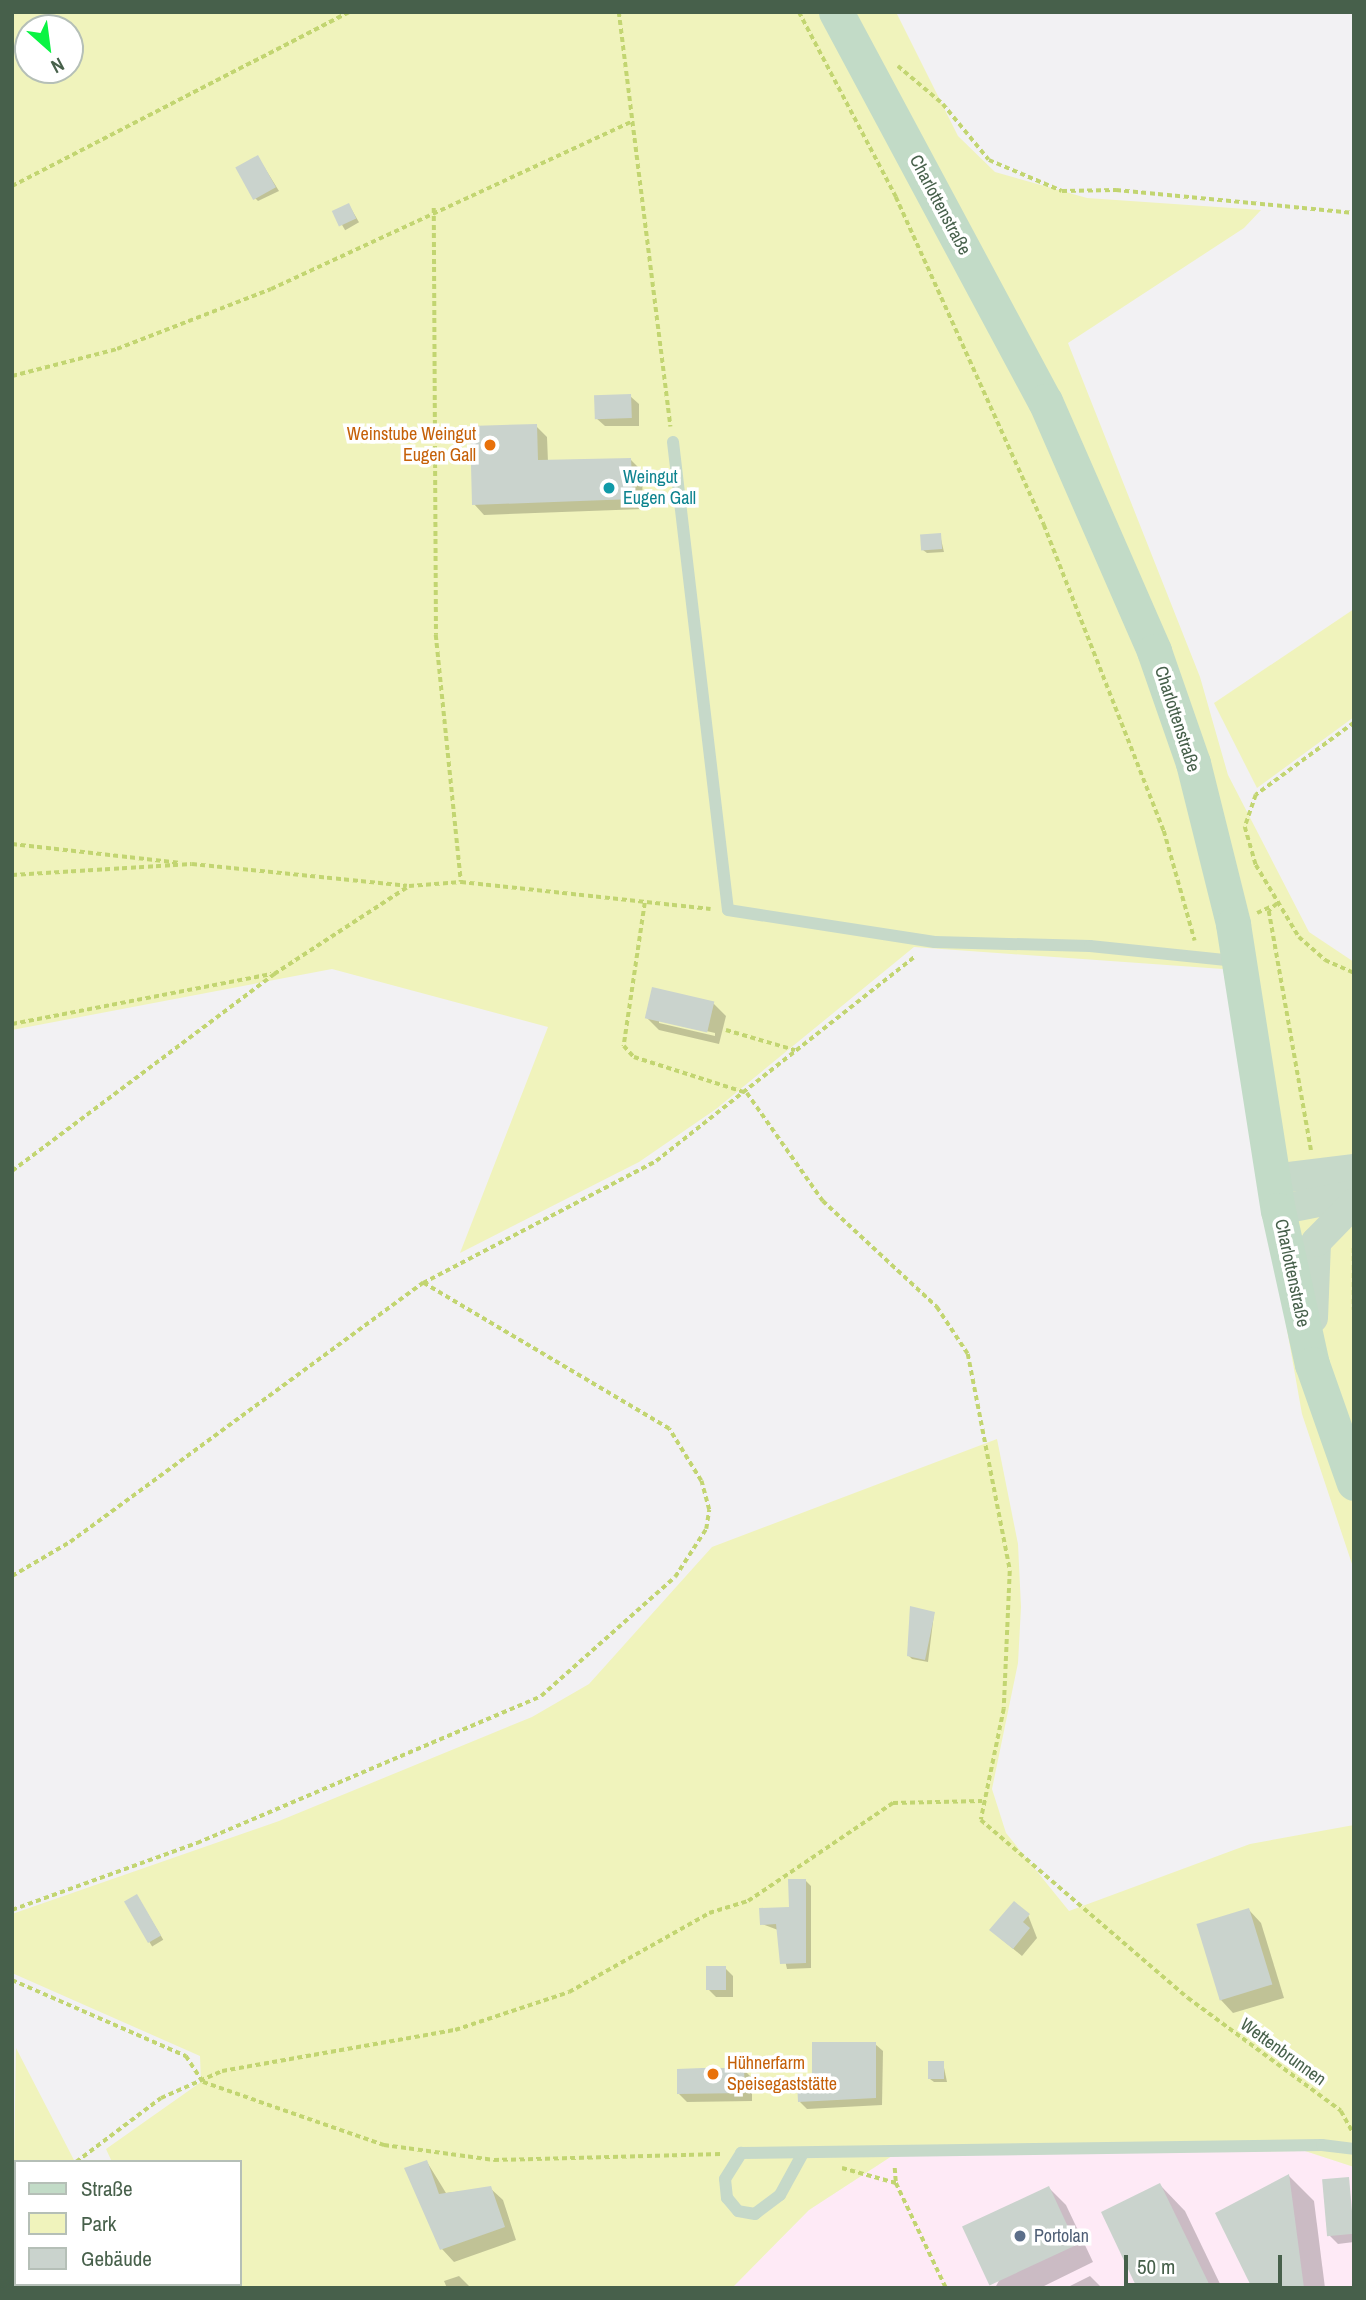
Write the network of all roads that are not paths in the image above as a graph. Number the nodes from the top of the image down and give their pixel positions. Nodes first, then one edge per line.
1 (836, 12) edge
2 (673, 442) road end
3 (1241, 962) junction
4 (1354, 1169) edge
5 (1276, 1194) junction
6 (1354, 1195) edge
7 (1354, 1203) edge
8 (1312, 1364) junction
9 (1354, 1483) edge
10 (1354, 2149) edge
11 (803, 2153) junction

1 - 3 main road, Charlottenstraße
2 - 3 lane
3 - 5 main road, Charlottenstraße
4 - 5 street
5 - 6 street
5 - 8 main road, Charlottenstraße
7 - 8 street
8 - 9 main road, Charlottenstraße
10 - 11 lane
11 - 11 lane

